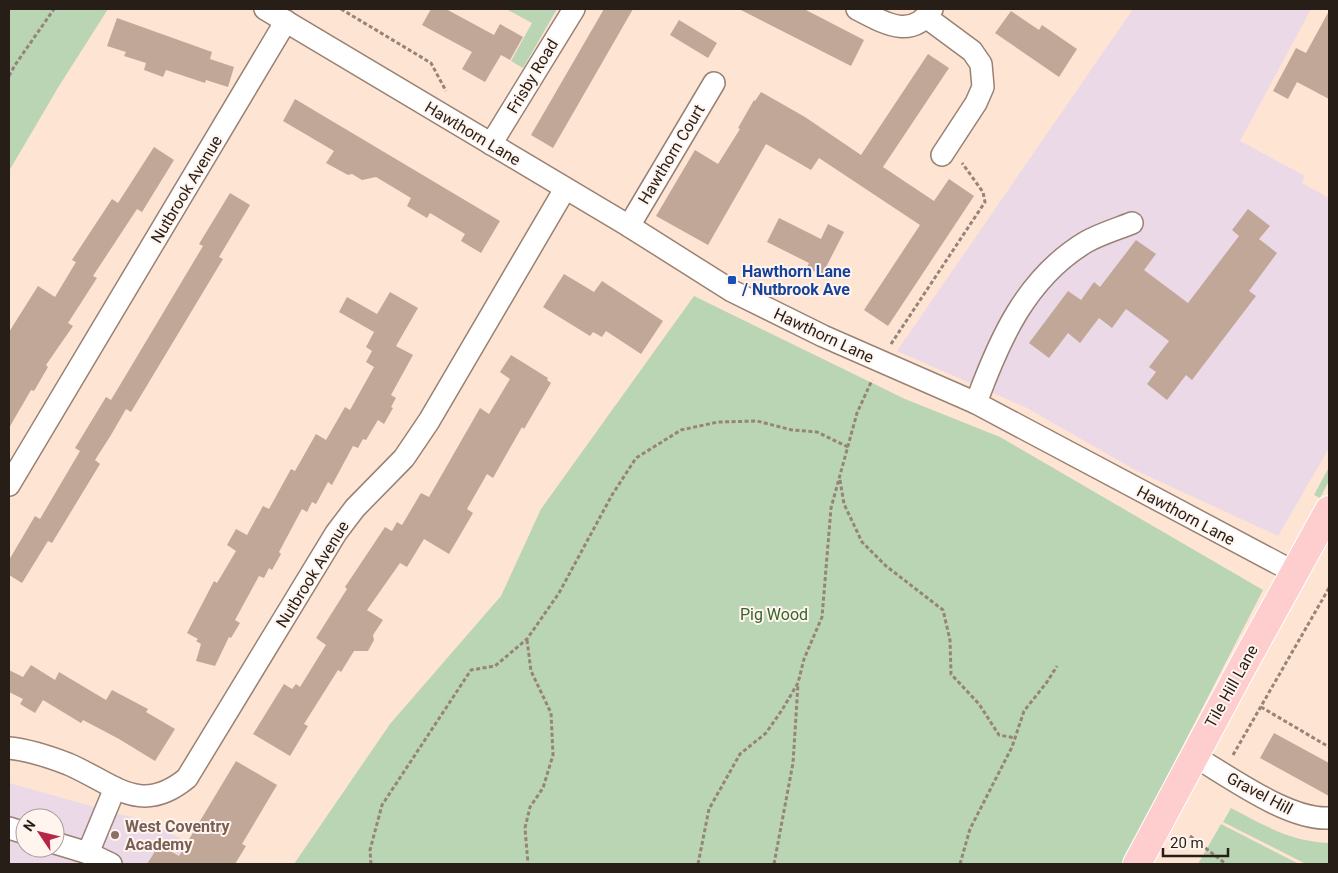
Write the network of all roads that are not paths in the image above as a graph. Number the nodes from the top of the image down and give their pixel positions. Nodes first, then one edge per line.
1 (266, 9) edge
2 (574, 9) edge
3 (857, 9) edge
4 (929, 13) edge
5 (286, 21) junction
6 (714, 83) dead end
7 (491, 144) junction
8 (947, 147) road end
9 (566, 189) junction
10 (1132, 223) dead end
11 (629, 226) junction
12 (976, 403) junction
13 (9, 485) edge
14 (1329, 510) edge
15 (1294, 572) junction
16 (9, 748) edge
17 (1194, 756) junction
18 (115, 788) junction
19 (1329, 818) edge
20 (65, 845) edge
21 (88, 853) junction
22 (111, 864) edge
23 (1137, 864) edge

1 - 5 street, Hawthorn Lane
2 - 7 street, Frisby Road
3 - 4 street
4 - 8 street
5 - 7 street, Hawthorn Lane
5 - 13 street, Nutbrook Avenue
6 - 11 street, Hawthorn Court
7 - 9 street, Hawthorn Lane
9 - 11 street, Hawthorn Lane
9 - 18 street, Nutbrook Avenue
10 - 12 street
11 - 12 street, Hawthorn Lane
12 - 15 street, Hawthorn Lane
14 - 15 main road, Tile Hill Lane
15 - 17 main road, Tile Hill Lane
16 - 18 street, Nutbrook Avenue
17 - 19 street, Gravel Hill
17 - 23 main road, Tile Hill Lane
18 - 21 street
20 - 21 street
21 - 22 street

